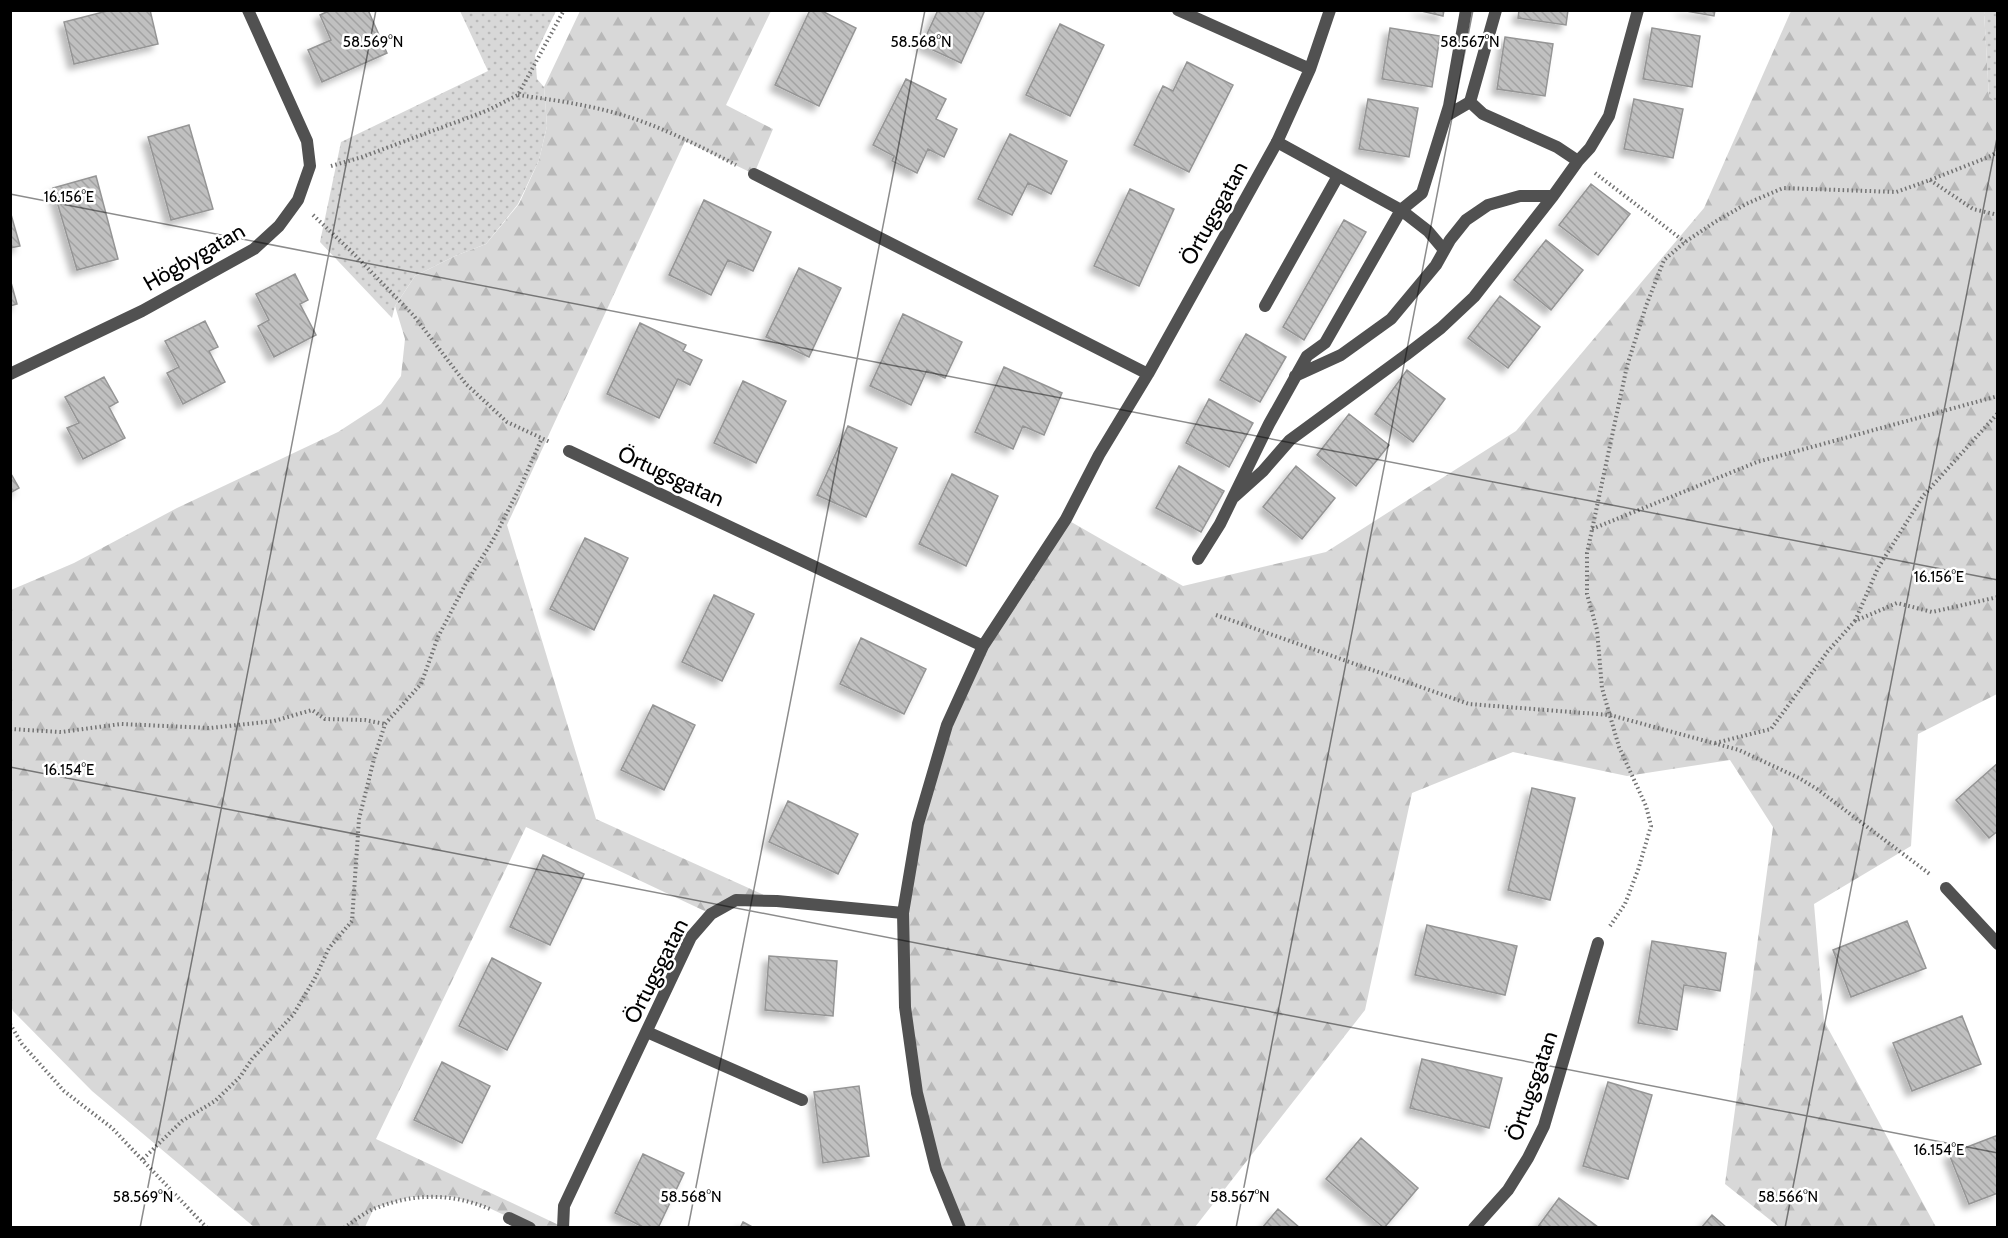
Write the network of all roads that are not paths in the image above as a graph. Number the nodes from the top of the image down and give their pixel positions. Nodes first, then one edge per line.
1 (248, 10) edge
2 (1178, 10) edge
3 (1330, 10) edge
4 (1466, 10) edge
5 (1496, 10) edge
6 (1638, 10) edge
7 (1310, 69) junction
8 (1470, 102) junction
9 (1446, 116) junction
10 (1277, 142) junction
11 (1578, 161) junction
12 (754, 174) road end
13 (1338, 176) junction
14 (1553, 196) junction
15 (1401, 210) junction
16 (1444, 250) junction
17 (1265, 306) dead end
18 (10, 374) edge
19 (1148, 374) junction
20 (1295, 376) junction
21 (569, 451) dead end
22 (1234, 497) junction
23 (1198, 559) dead end
24 (983, 646) junction
25 (1946, 888) road end
26 (903, 913) junction
27 (1598, 943) road end
28 (1998, 944) edge
29 (647, 1032) junction
30 (802, 1100) dead end
31 (509, 1218) road end
32 (530, 1227) edge
33 (562, 1227) edge
34 (960, 1227) edge
35 (1474, 1227) edge

1 - 18 street, Högbygatan
2 - 7 street
3 - 7 street, Örtugsgatan
4 - 9 street
5 - 8 street
6 - 11 street
7 - 10 street, Örtugsgatan
8 - 9 street
8 - 11 street
9 - 15 street
10 - 13 street
10 - 19 street, Örtugsgatan
11 - 14 street
12 - 19 street
13 - 15 street
13 - 17 street
14 - 16 street
14 - 22 street
15 - 16 street
15 - 20 street
16 - 20 street
19 - 24 street, Örtugsgatan
20 - 22 street
21 - 24 street, Örtugsgatan
22 - 23 street
24 - 26 street, Örtugsgatan
25 - 28 street
26 - 29 street, Örtugsgatan
26 - 34 street, Örtugsgatan
27 - 35 street, Örtugsgatan
29 - 30 street
29 - 33 street, Örtugsgatan
31 - 32 street

